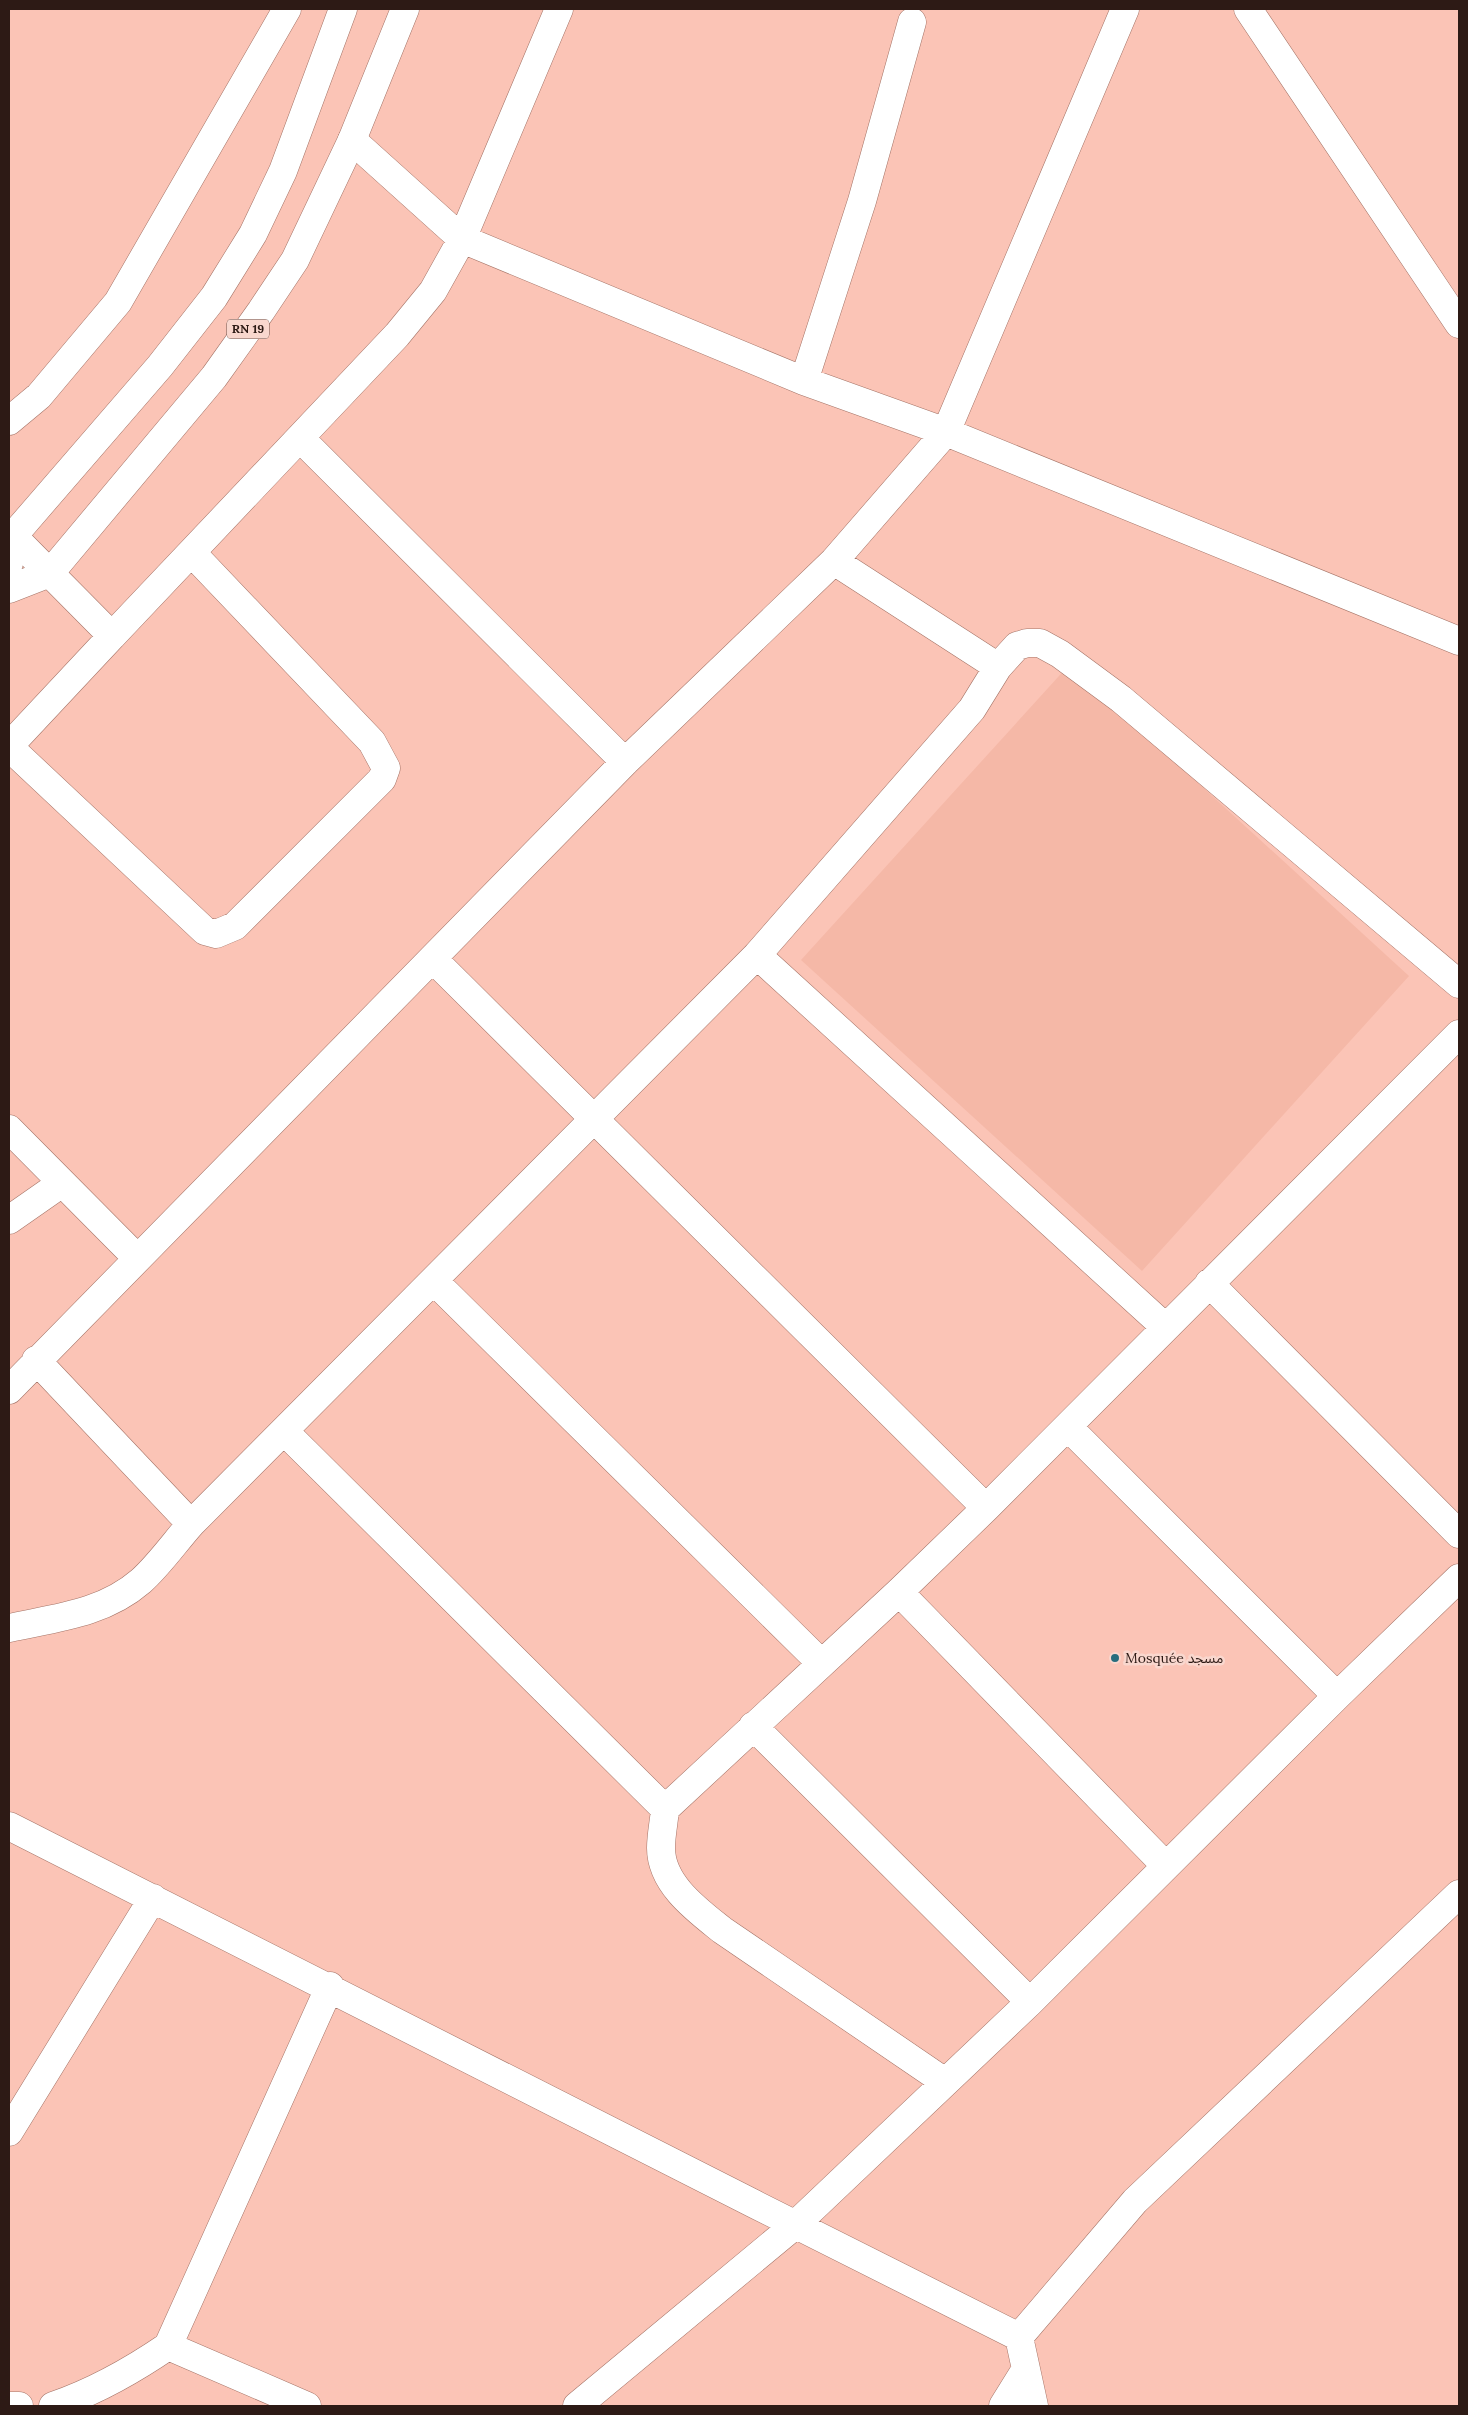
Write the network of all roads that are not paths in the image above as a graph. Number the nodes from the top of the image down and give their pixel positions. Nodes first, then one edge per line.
1 (287, 9) edge
2 (343, 9) edge
3 (405, 9) edge
4 (559, 9) edge
5 (1125, 9) edge
6 (1248, 9) edge
7 (912, 22) dead end
8 (352, 140) junction
9 (462, 239) junction
10 (1459, 324) edge
11 (804, 381) junction
12 (9, 421) edge
13 (946, 432) junction
14 (300, 438) junction
15 (11, 534) edge
16 (192, 553) junction
17 (834, 561) junction
18 (9, 563) edge
19 (50, 573) junction
20 (9, 589) edge
21 (112, 636) junction
22 (1459, 641) edge
23 (998, 667) junction
24 (9, 747) edge
25 (625, 762) junction
26 (757, 954) junction
27 (433, 959) junction
28 (1459, 984) edge
29 (1459, 1034) edge
30 (595, 1119) junction
31 (9, 1129) edge
32 (62, 1183) junction
33 (9, 1220) edge
34 (137, 1258) junction
35 (434, 1281) junction
36 (1209, 1283) junction
37 (1165, 1327) junction
38 (36, 1360) junction
39 (9, 1390) edge
40 (1068, 1427) junction
41 (284, 1432) junction
42 (986, 1508) junction
43 (192, 1524) junction
44 (1459, 1534) edge
45 (1459, 1578) edge
46 (899, 1592) junction
47 (9, 1628) edge
48 (820, 1663) junction
49 (1337, 1696) junction
50 (753, 1726) junction
51 (665, 1809) junction
52 (9, 1826) edge
53 (1166, 1866) junction
54 (1459, 1894) edge
55 (153, 1898) junction
56 (330, 1986) junction
57 (1030, 2002) junction
58 (945, 2082) junction
59 (9, 2132) edge
60 (795, 2225) junction
61 (1019, 2337) junction
62 (168, 2346) junction
63 (1026, 2369) junction
64 (9, 2406) edge
65 (19, 2406) edge
66 (53, 2406) edge
67 (307, 2406) edge
68 (577, 2406) edge
69 (1003, 2406) edge
70 (1034, 2406) edge

1 - 12 main road
2 - 15 main road
3 - 8 main road, RN 19
4 - 9 main road
5 - 13 main road
6 - 10 main road
7 - 11 main road
8 - 9 main road
8 - 19 main road, RN 19
9 - 11 main road
9 - 14 main road
11 - 13 main road
13 - 17 main road
13 - 22 main road
14 - 16 main road
14 - 25 main road
15 - 18 main road
15 - 19 main road
16 - 21 main road
16 - 24 main road
17 - 23 main road
17 - 25 main road
19 - 20 main road, RN 19
19 - 21 main road
21 - 24 main road
23 - 26 main road
23 - 28 main road
25 - 27 main road
26 - 30 main road
26 - 37 main road
27 - 30 main road
27 - 34 main road
29 - 36 main road
30 - 35 main road
30 - 42 main road
31 - 32 main road
32 - 33 main road
32 - 34 main road
34 - 38 main road
35 - 41 main road
35 - 48 main road
36 - 37 main road
36 - 44 main road
37 - 40 main road
38 - 39 main road
38 - 43 main road
40 - 42 main road
40 - 49 main road
41 - 43 main road
41 - 51 main road
42 - 46 main road
43 - 47 main road
45 - 49 main road
46 - 48 main road
46 - 53 main road
48 - 50 main road
49 - 53 main road
50 - 51 main road
50 - 57 main road
51 - 58 main road
52 - 55 main road
53 - 57 main road
54 - 61 main road
55 - 56 main road
55 - 59 main road
56 - 60 main road
56 - 62 main road
57 - 58 main road
58 - 60 main road
60 - 61 main road
60 - 68 main road
61 - 63 main road
62 - 66 main road
62 - 67 main road
63 - 69 main road
63 - 70 main road
64 - 65 main road

